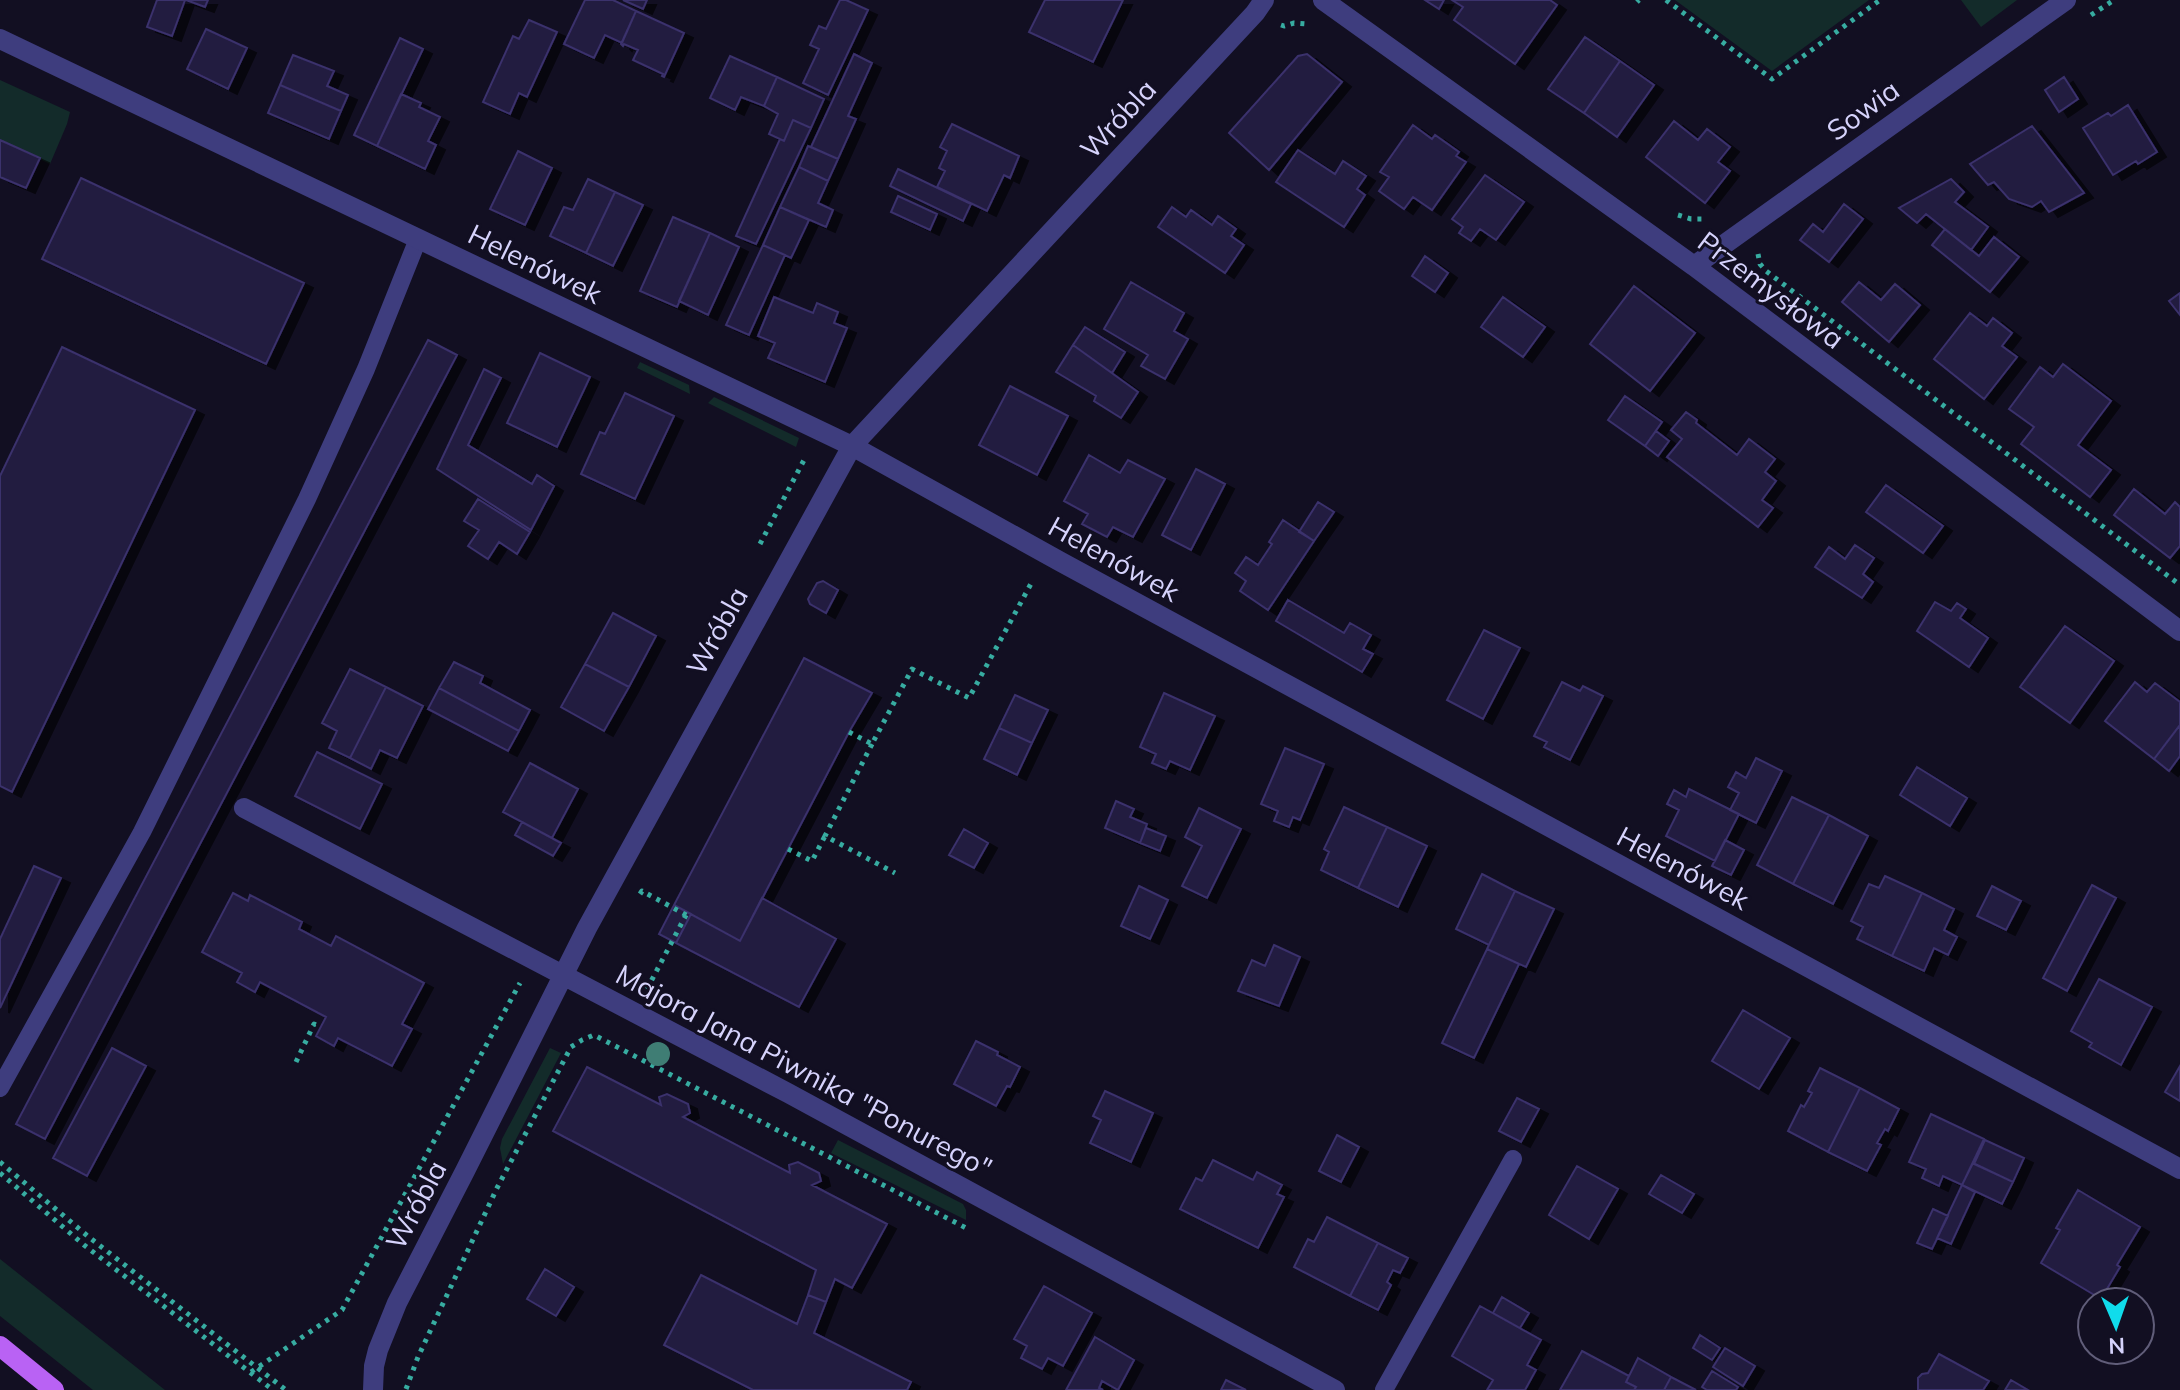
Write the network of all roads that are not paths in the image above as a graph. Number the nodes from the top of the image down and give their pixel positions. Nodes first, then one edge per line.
1 (1264, 0) edge
2 (1323, 0) edge
3 (2066, 0) edge
4 (0, 39) edge
5 (418, 239) junction
6 (1694, 266) junction
7 (852, 446) junction
8 (2180, 631) edge
9 (244, 808) dead end
10 (563, 976) junction
11 (0, 1088) edge
12 (1513, 1159) dead end
13 (2180, 1169) edge
14 (0, 1346) edge
15 (54, 1390) edge
16 (373, 1390) edge
17 (1335, 1390) edge
18 (1384, 1390) edge

1 - 7 street, Wróbla
2 - 6 street, Przemysłowa
3 - 6 street, Sowia
4 - 5 street, Helenówek
5 - 7 street, Helenówek
5 - 11 lane
6 - 8 street, Przemysłowa
7 - 10 street, Wróbla
7 - 13 street, Helenówek
9 - 10 street, Majora Jana Piwnika "Ponurego"
10 - 16 street, Wróbla
10 - 17 street, Majora Jana Piwnika "Ponurego"
12 - 18 lane
14 - 15 main road

